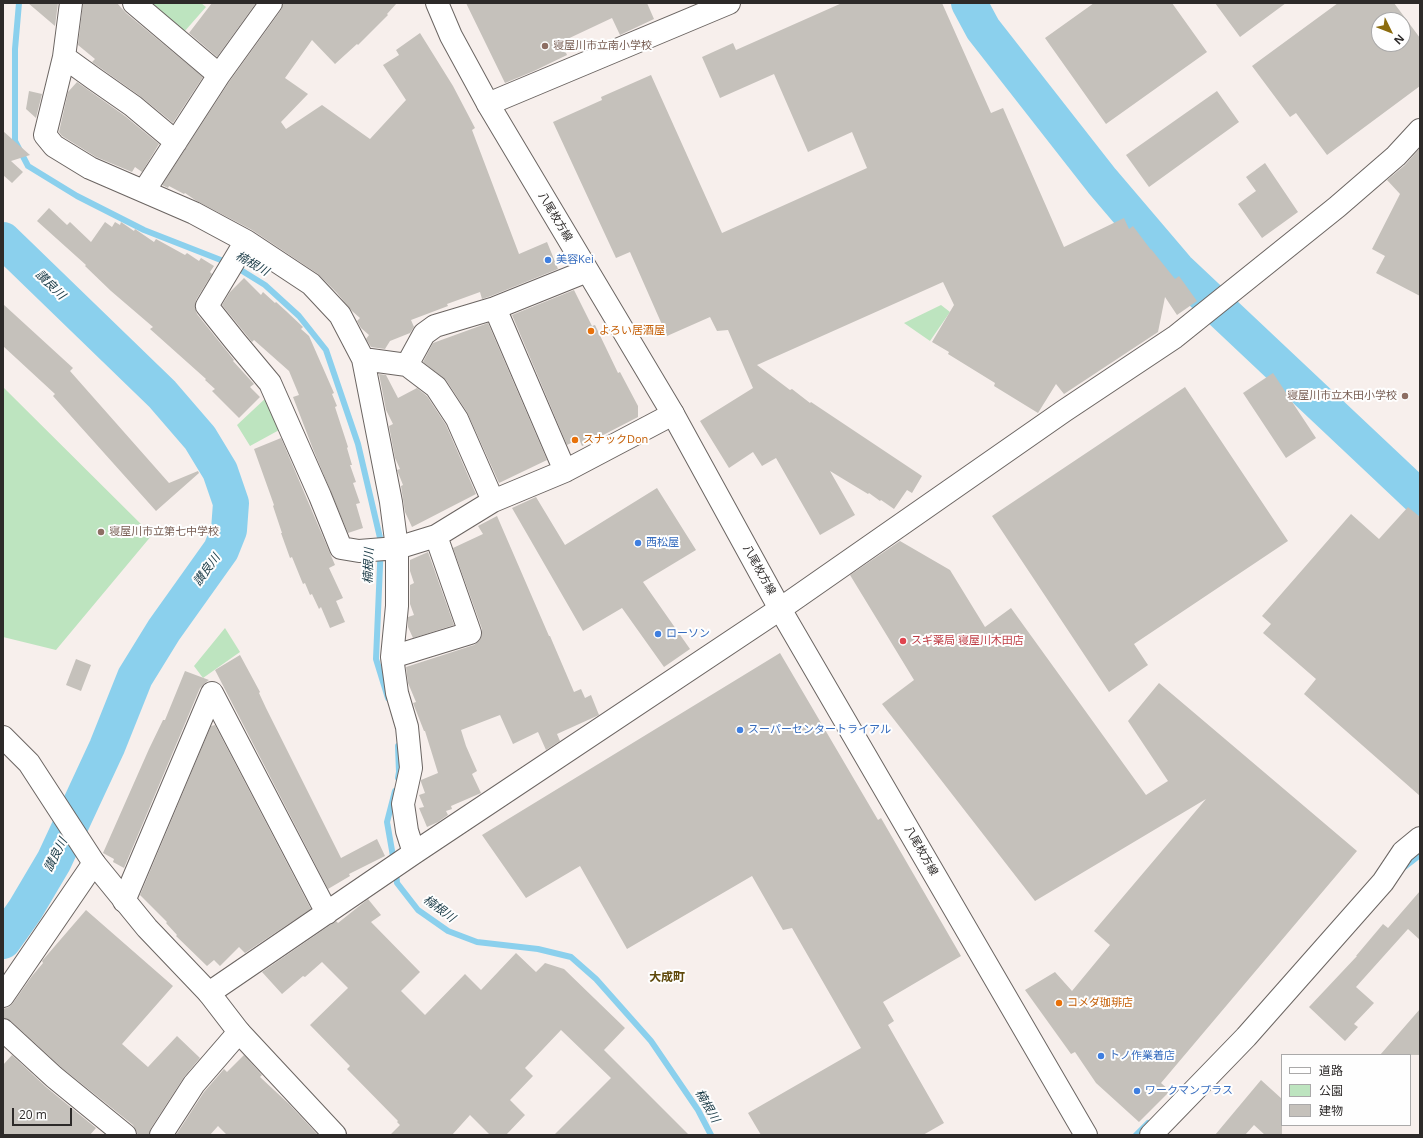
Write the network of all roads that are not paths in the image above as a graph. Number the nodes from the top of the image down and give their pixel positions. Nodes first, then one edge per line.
1 (71, 3) edge
2 (134, 3) edge
3 (272, 3) edge
4 (437, 3) edge
5 (729, 3) edge
6 (64, 57) junction
7 (219, 75) junction
8 (488, 104) junction
9 (1420, 130) edge
10 (176, 142) junction
11 (144, 191) junction
12 (242, 248) junction
13 (587, 271) junction
14 (495, 308) junction
15 (363, 359) junction
16 (407, 366) junction
17 (673, 414) junction
18 (565, 471) junction
19 (494, 501) junction
20 (436, 536) junction
21 (394, 548) junction
22 (780, 609) junction
23 (392, 657) junction
24 (3, 737) edge
25 (1420, 838) edge
26 (410, 856) junction
27 (94, 863) junction
28 (124, 901) junction
29 (327, 913) junction
30 (209, 993) junction
31 (3, 996) edge
32 (3, 1030) edge
33 (240, 1032) junction
34 (125, 1135) edge
35 (161, 1135) edge
36 (335, 1135) edge
37 (1086, 1135) edge
38 (1151, 1135) edge

1 - 6 street
2 - 7 street
3 - 7 street
4 - 8 street, 八尾枚方線
5 - 8 street
6 - 10 street
6 - 11 street
7 - 10 street
8 - 13 street, 八尾枚方線
9 - 22 street
10 - 11 street
11 - 12 street
12 - 15 street
12 - 21 street
13 - 14 street
13 - 17 street, 八尾枚方線
14 - 16 street
14 - 18 street
15 - 16 street
15 - 21 street
16 - 19 street
17 - 18 street
17 - 22 street, 八尾枚方線
18 - 19 street
19 - 20 street
20 - 21 street
20 - 23 street
21 - 23 street
22 - 26 street
22 - 37 street, 八尾枚方線
23 - 26 street
24 - 27 street
25 - 38 street
26 - 29 street
27 - 28 street
27 - 31 street
28 - 29 street
28 - 30 street
29 - 30 street
30 - 33 street
32 - 34 street
33 - 35 street
33 - 36 street

